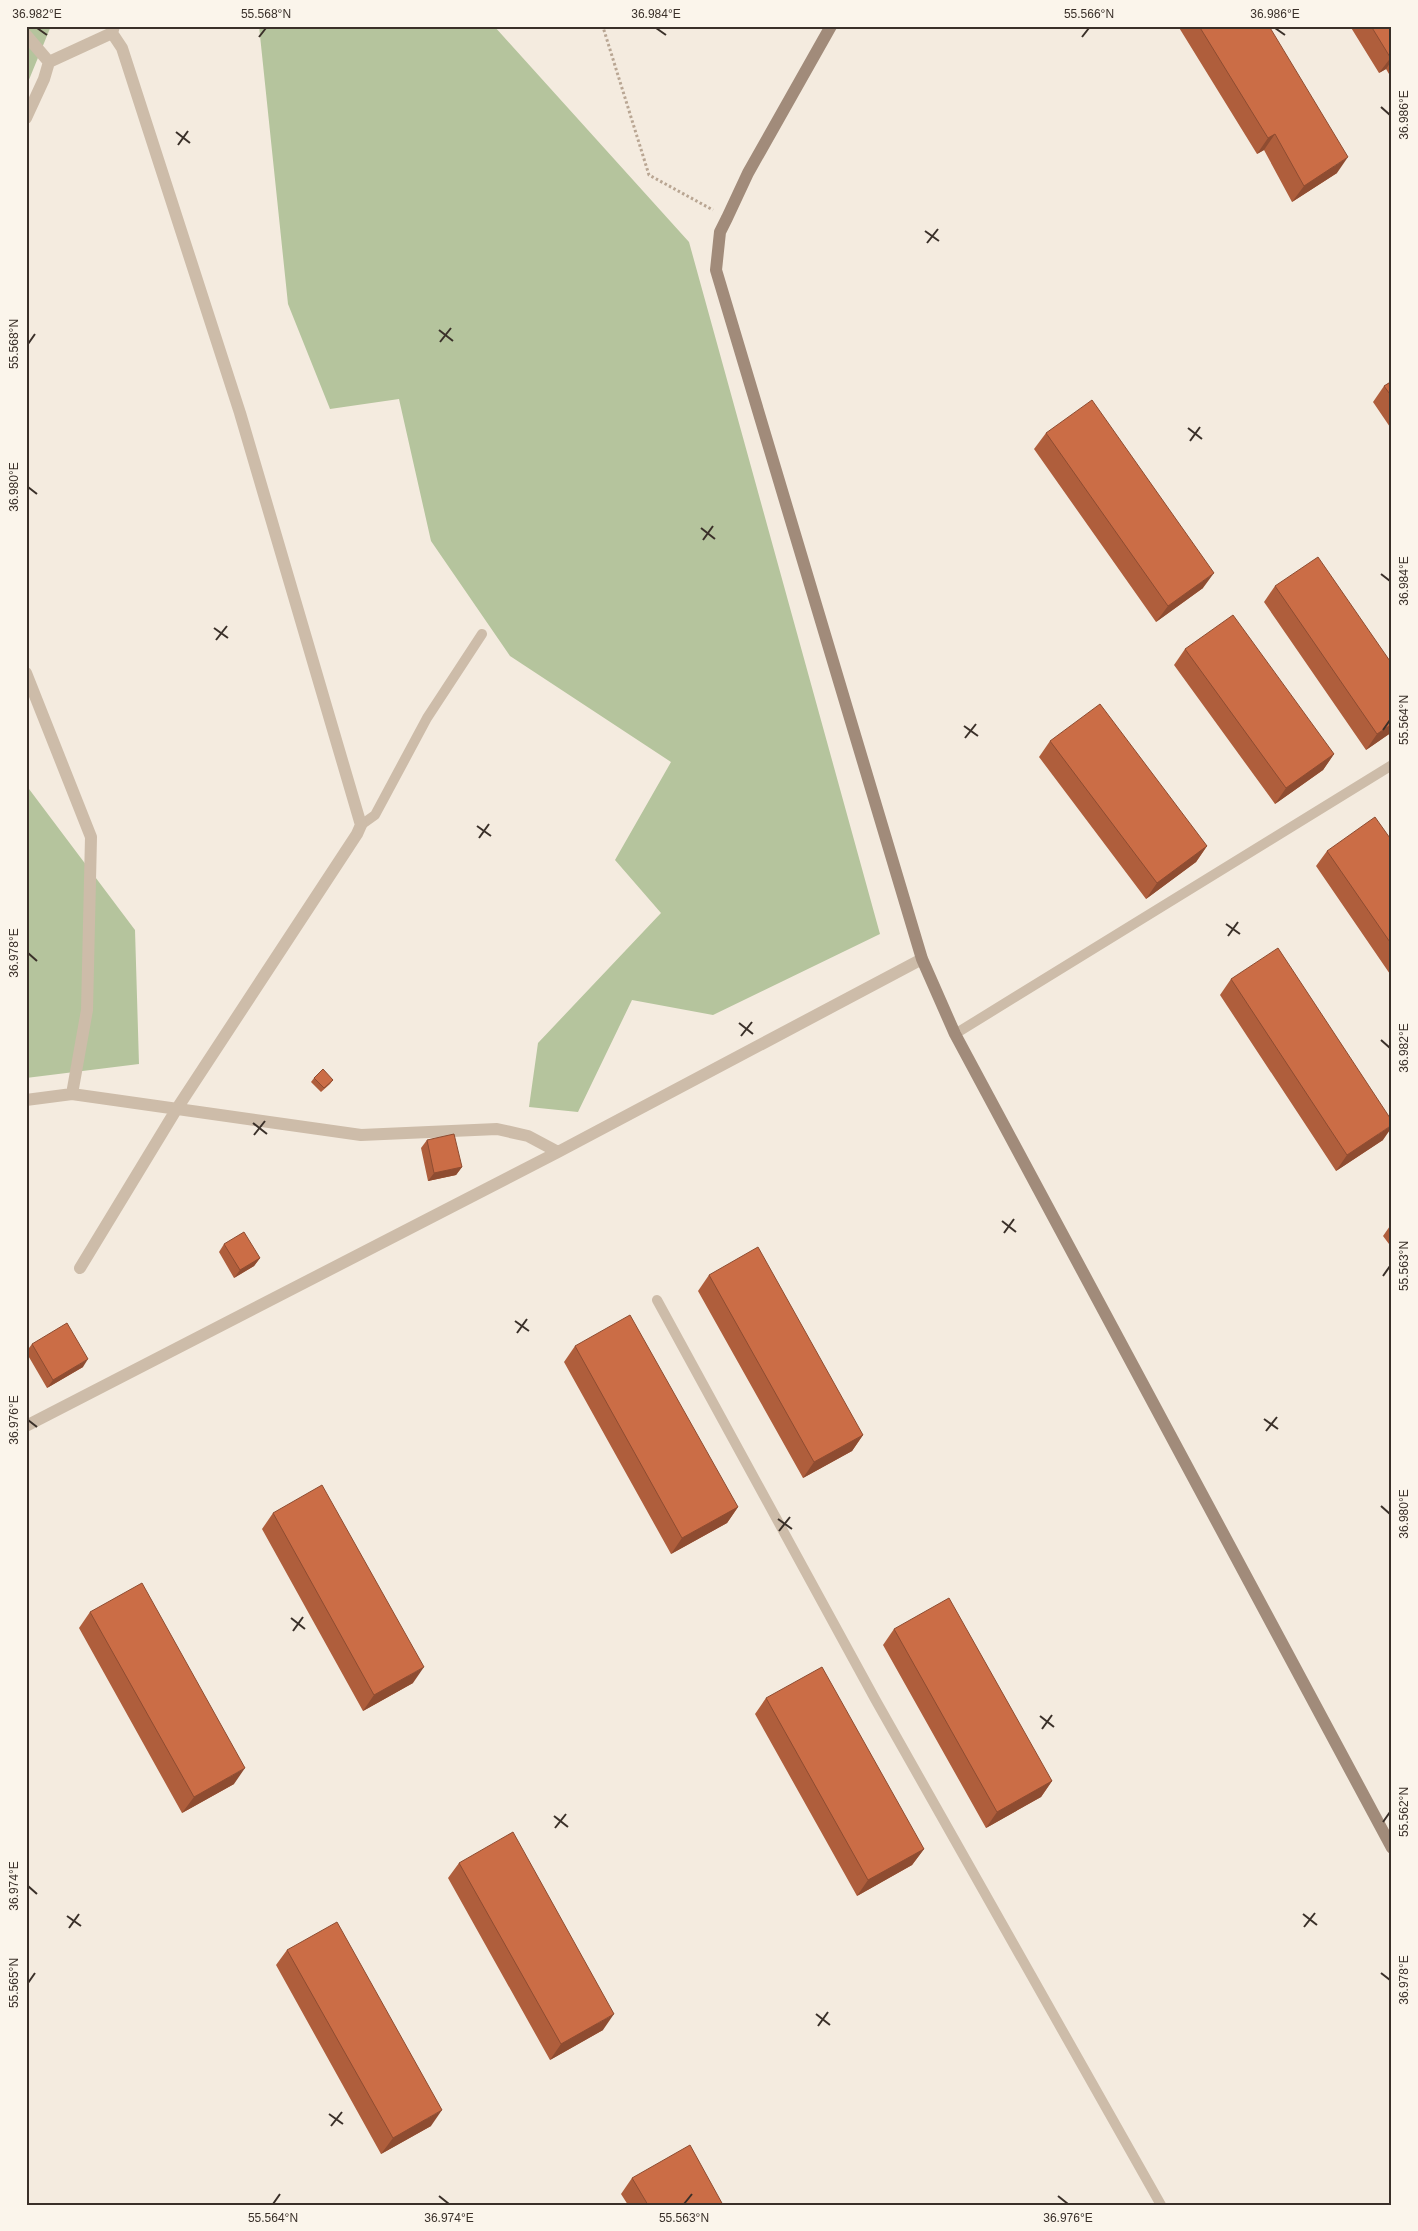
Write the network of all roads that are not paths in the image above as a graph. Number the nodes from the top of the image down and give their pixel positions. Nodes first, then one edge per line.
1 (831, 26) edge
2 (113, 30) edge
3 (26, 35) edge
4 (49, 62) junction
5 (26, 118) edge
6 (482, 634) dead end
7 (26, 673) edge
8 (1392, 765) edge
9 (361, 825) junction
10 (922, 959) junction
11 (955, 1034) junction
12 (72, 1094) junction
13 (26, 1100) edge
14 (176, 1110) junction
15 (558, 1152) junction
16 (80, 1268) dead end
17 (657, 1300) dead end
18 (26, 1426) edge
19 (1392, 1848) edge
20 (1160, 2205) edge

1 - 10 street
2 - 4 street
2 - 9 street
3 - 4 street
4 - 5 street
6 - 9 lane
7 - 12 street
8 - 11 lane
9 - 14 street
10 - 11 street
10 - 15 street
11 - 19 street
12 - 13 street
12 - 14 street
14 - 15 street
14 - 16 street
15 - 18 street
17 - 20 lane

